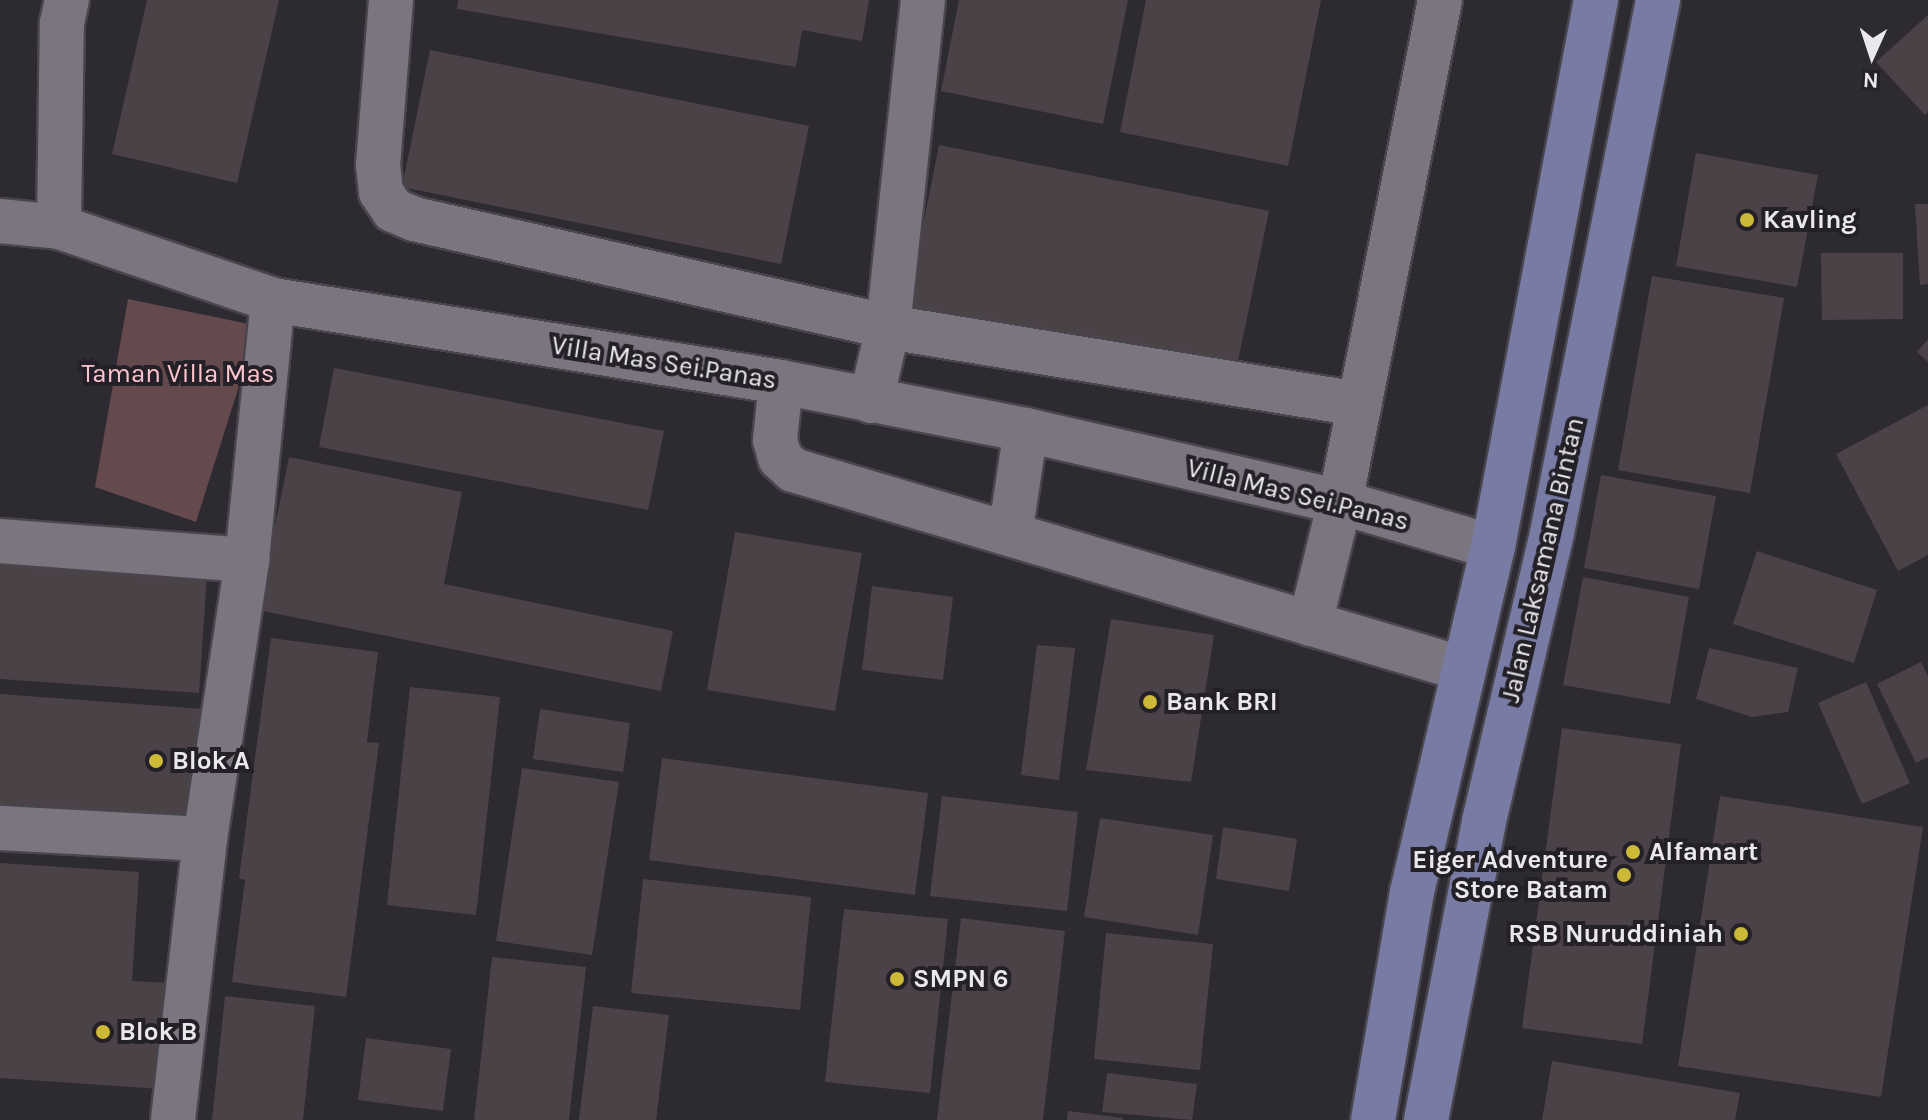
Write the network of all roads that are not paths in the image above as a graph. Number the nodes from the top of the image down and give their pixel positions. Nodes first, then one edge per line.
1 (67, 0) edge
2 (391, 0) edge
3 (923, 0) edge
4 (1440, 0) edge
5 (1596, 0) edge
6 (1658, 0) edge
7 (0, 221) edge
8 (59, 227) junction
9 (273, 300) junction
10 (888, 327) junction
11 (781, 382) junction
12 (871, 401) junction
13 (1360, 404) junction
14 (1026, 430) junction
15 (1340, 502) junction
16 (1010, 534) junction
17 (0, 541) edge
18 (1493, 547) junction
19 (247, 560) junction
20 (1310, 624) junction
21 (1464, 669) junction
22 (0, 828) edge
23 (205, 839) junction
24 (173, 1120) edge
25 (1373, 1120) edge
26 (1426, 1120) edge

1 - 8 street
2 - 10 street
3 - 10 street
4 - 13 street
5 - 18 main road, Jalan Laksamana Bintan
6 - 26 main road, Jalan Laksamana Bintan
7 - 8 street, Villa Mas Sei.Panas
8 - 9 street, Villa Mas Sei.Panas
9 - 11 street, Villa Mas Sei.Panas
9 - 19 street
10 - 12 street
10 - 13 street
11 - 12 street, Villa Mas Sei.Panas
11 - 16 street
12 - 14 street, Villa Mas Sei.Panas
13 - 15 street
14 - 15 street, Villa Mas Sei.Panas
14 - 16 street
15 - 18 street, Villa Mas Sei.Panas
15 - 20 street
16 - 20 street
17 - 19 street
18 - 21 main road, Jalan Laksamana Bintan
19 - 23 street
20 - 21 street
21 - 25 main road, Jalan Laksamana Bintan
22 - 23 street
23 - 24 street

